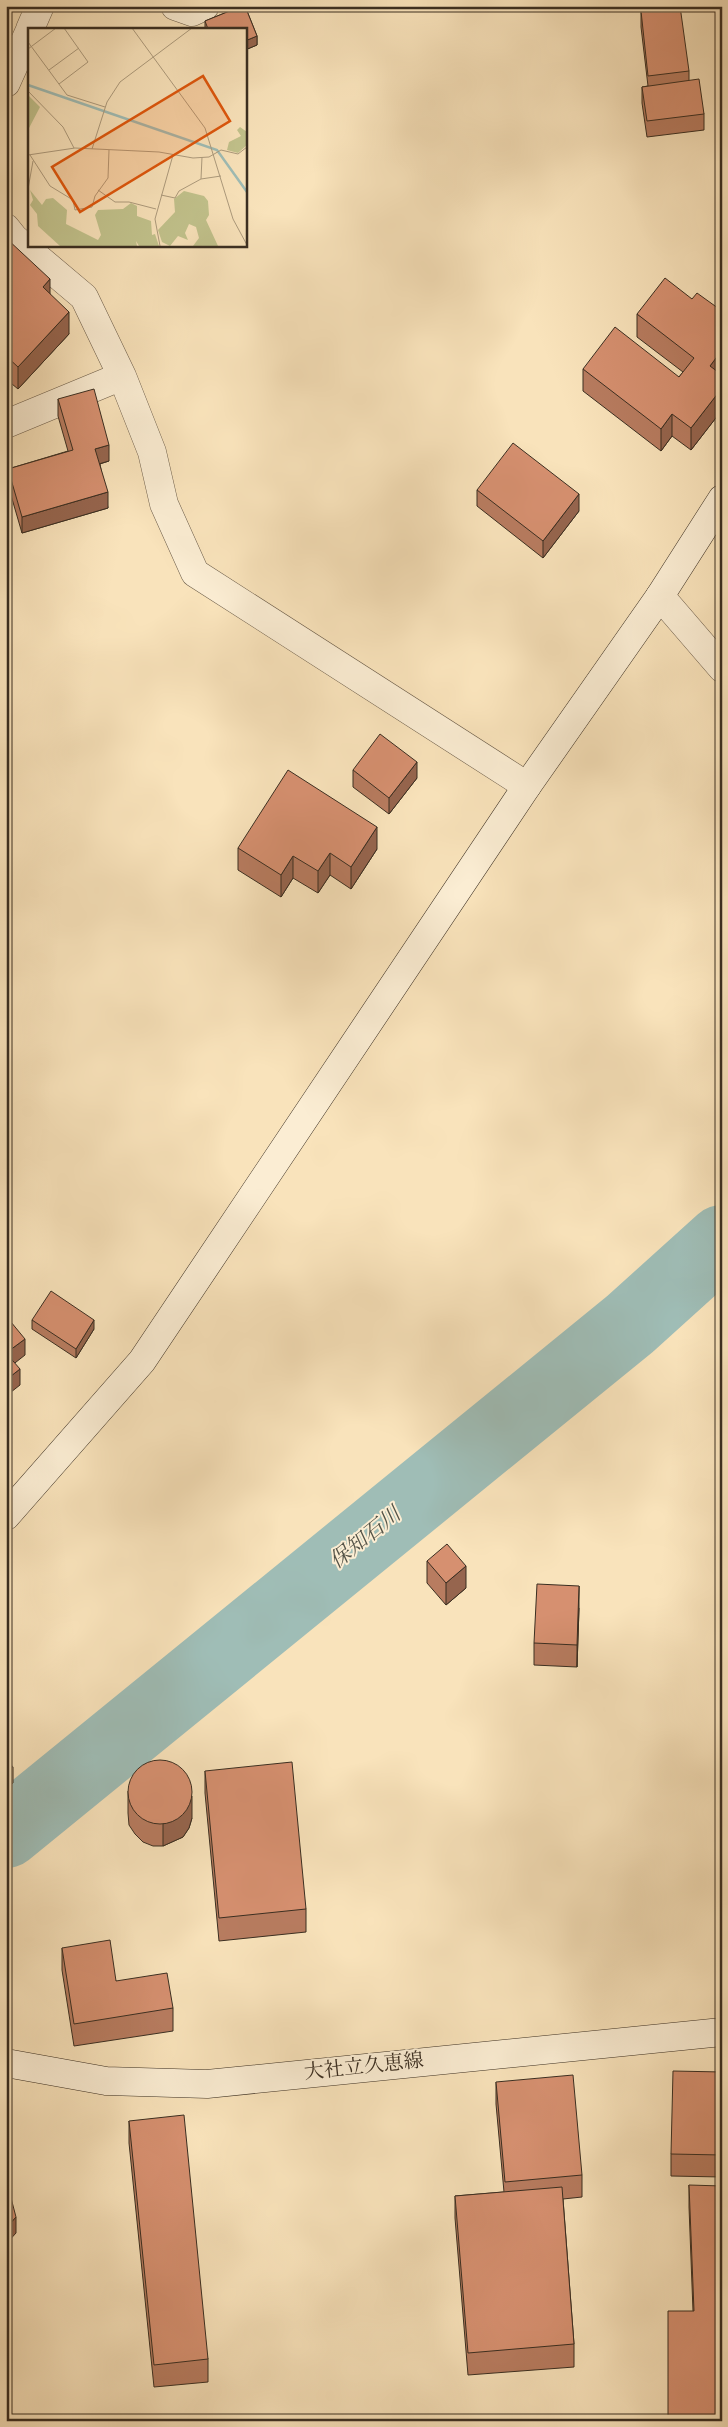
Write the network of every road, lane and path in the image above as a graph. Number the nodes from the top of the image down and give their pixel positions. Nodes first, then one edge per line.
1 (40, 6) edge
2 (175, 6) edge
3 (205, 6) edge
4 (30, 28) edge
5 (28, 32) edge
6 (6, 84) edge
7 (6, 228) edge
8 (122, 376) junction
9 (6, 424) edge
10 (722, 499) edge
11 (660, 596) junction
12 (722, 668) edge
13 (527, 786) junction
14 (8, 1509) edge
15 (722, 2032) edge
16 (6, 2063) edge

1 - 4 street
2 - 3 street
5 - 6 street
7 - 8 street
8 - 9 street
8 - 13 street
10 - 11 street
11 - 12 street
11 - 13 street
13 - 14 street
15 - 16 street, 大社立久恵線

